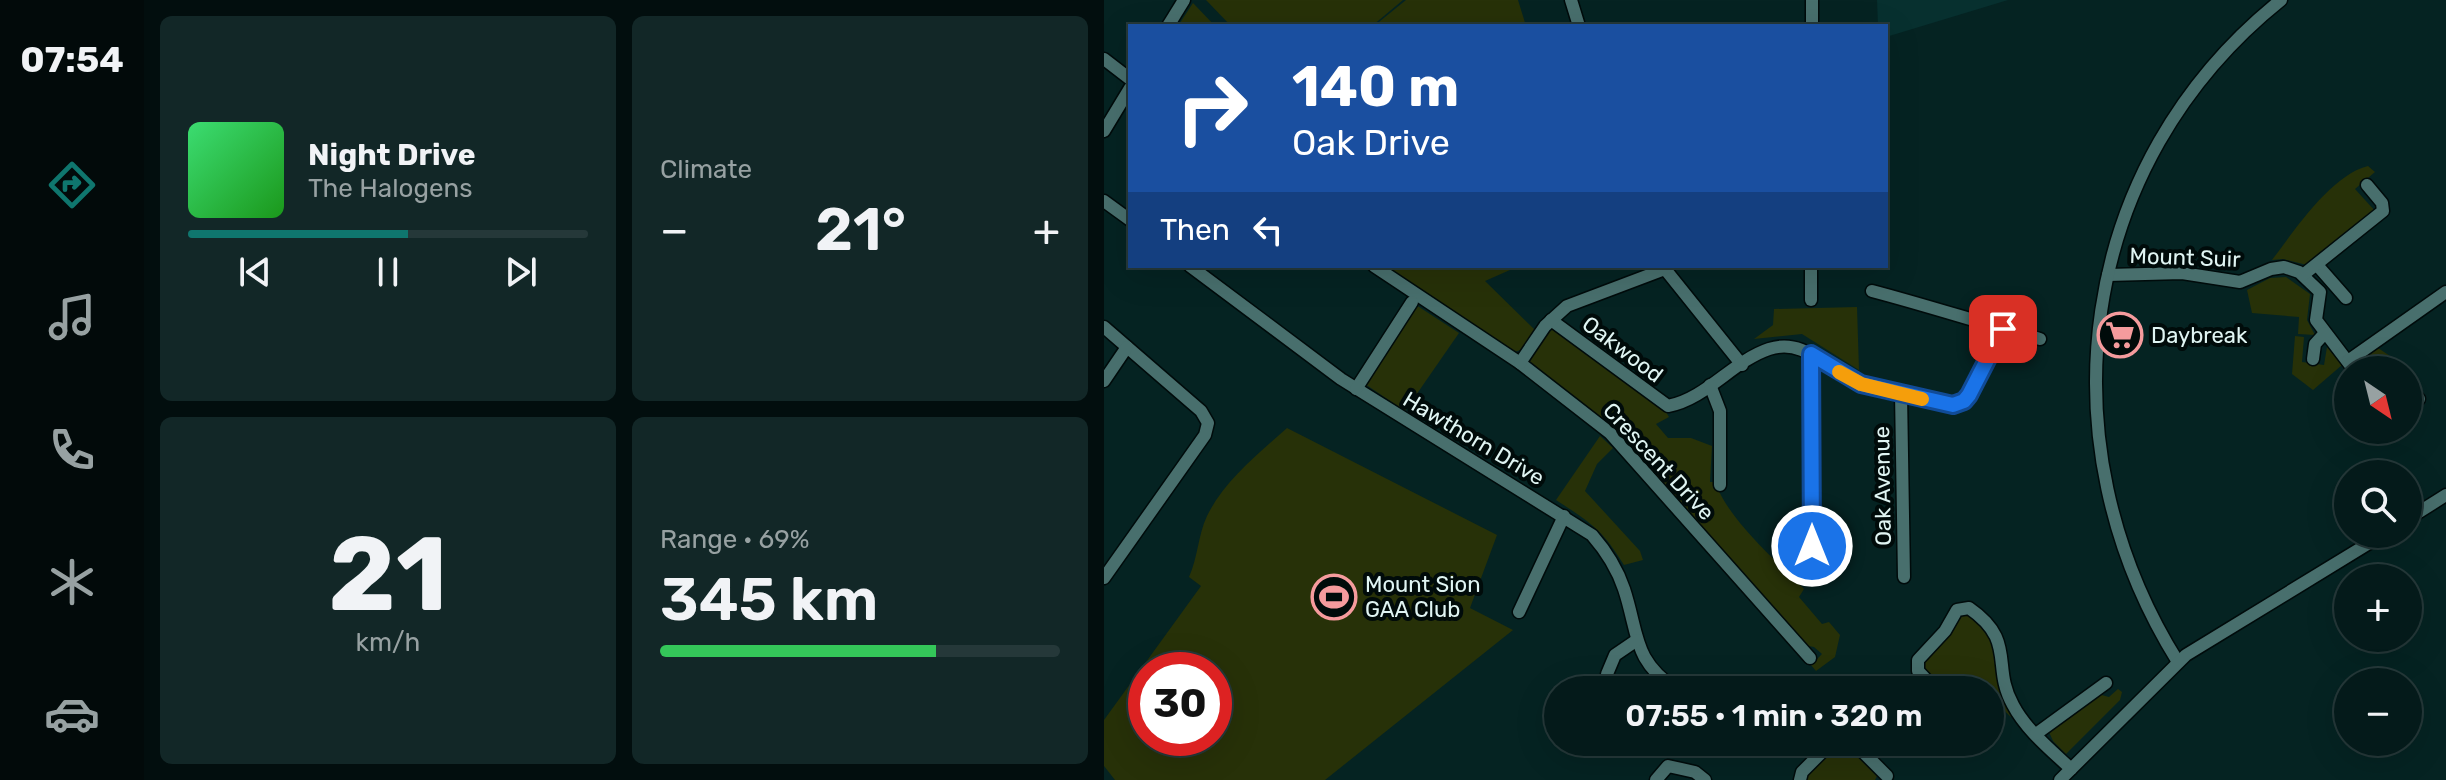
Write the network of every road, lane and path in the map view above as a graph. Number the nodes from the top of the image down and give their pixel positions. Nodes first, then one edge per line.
1 (1184, 0) edge
2 (1571, 0) edge
3 (1812, 0) edge
4 (2281, 0) edge
5 (1169, 24) edge
6 (1578, 24) edge
7 (1812, 24) edge
8 (1104, 59) edge
9 (1128, 77) edge
10 (1126, 105) edge
11 (1104, 131) edge
12 (2367, 185) dead end
13 (1104, 201) edge
14 (1128, 219) edge
15 (2317, 265) junction
16 (1193, 268) edge
17 (1377, 268) edge
18 (1662, 268) edge
19 (1666, 268) edge
20 (1811, 268) edge
21 (2108, 275) junction
22 (2303, 275) junction
23 (1872, 291) dead end
24 (2446, 292) edge
25 (2346, 298) dead end
26 (1811, 300) dead end
27 (1412, 302) dead end
28 (1551, 320) junction
29 (1104, 327) edge
30 (2003, 329) junction
31 (2325, 333) junction
32 (2040, 339) dead end
33 (1127, 347) junction
34 (1811, 354) junction
35 (2343, 356) edge
36 (2364, 356) edge
37 (2313, 359) dead end
38 (1520, 363) junction
39 (1742, 365) junction
40 (1104, 381) edge
41 (1710, 385) junction
42 (1356, 389) junction
43 (1901, 393) junction
44 (1720, 485) dead end
45 (2446, 495) edge
46 (2422, 510) edge
47 (1564, 516) junction
48 (2361, 548) edge
49 (1812, 575) dead end
50 (1904, 577) dead end
51 (1104, 578) edge
52 (1519, 612) dead end
53 (1637, 640) junction
54 (1810, 658) dead end
55 (2178, 662) junction
56 (1607, 674) dead end
57 (1661, 676) edge
58 (1923, 676) edge
59 (2106, 683) dead end
60 (2036, 734) junction
61 (1818, 756) edge
62 (1867, 756) edge
63 (2071, 769) junction
64 (1887, 776) dead end
65 (1656, 780) edge
66 (1705, 780) edge
67 (1800, 780) edge
68 (2060, 780) edge

1 - 5 street
2 - 6 street
3 - 7 street
4 - 21 street
8 - 9 street
10 - 11 street
12 - 15 street
13 - 14 street
15 - 22 street
15 - 25 street
16 - 42 street, Hawthorn Drive
17 - 38 street, Crescent Drive
18 - 28 street
19 - 39 street
20 - 26 street
21 - 22 street, Mount Suir
21 - 55 street
22 - 31 street
23 - 30 street
24 - 36 street
27 - 42 street
28 - 38 street
28 - 41 street, Oakwood
29 - 33 street
30 - 32 street
30 - 43 street
31 - 35 street
31 - 37 street
33 - 40 street
33 - 51 street
34 - 39 street
34 - 43 street
34 - 49 street
38 - 54 street, Crescent Drive
39 - 41 street
41 - 44 street
42 - 47 street, Hawthorn Drive
43 - 50 street, Oak Avenue
45 - 46 street
47 - 52 street
47 - 53 street, Hawthorn Drive
48 - 55 street
53 - 56 street
53 - 57 street, Hawthorn Drive
55 - 63 street
58 - 60 street
59 - 60 street
60 - 63 street
61 - 67 street
62 - 64 street
63 - 68 street
65 - 66 street

